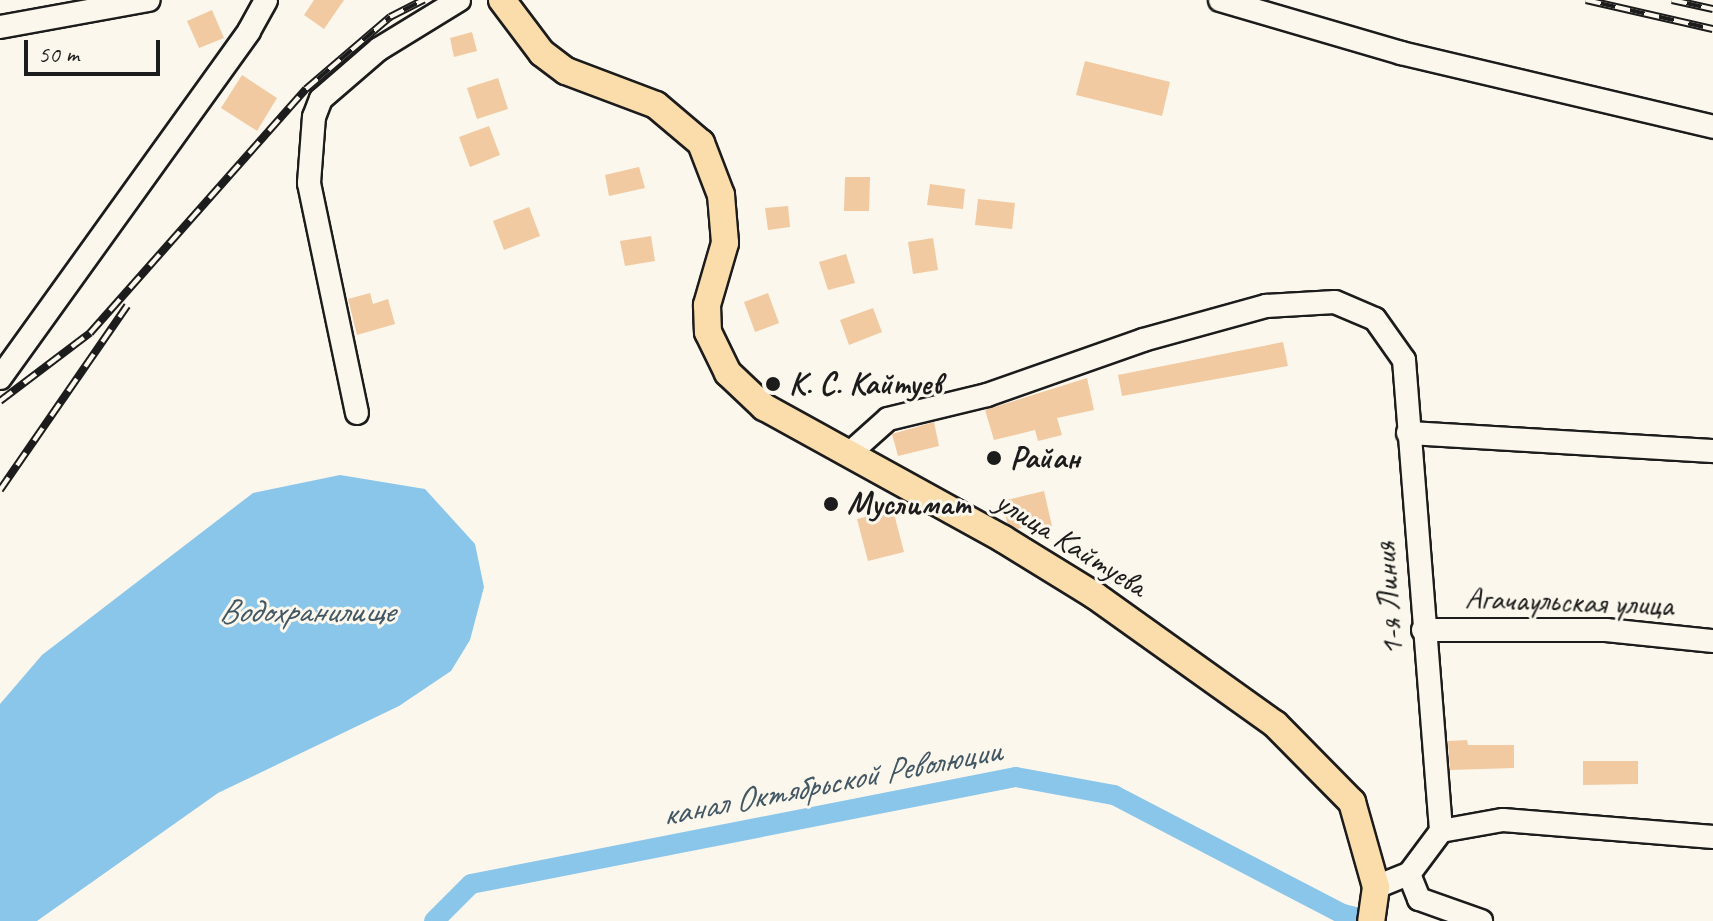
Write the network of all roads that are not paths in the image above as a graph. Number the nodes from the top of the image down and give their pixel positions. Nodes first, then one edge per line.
1 (149, 0) edge
2 (266, 0) edge
3 (459, 0) edge
4 (502, 0) edge
5 (1220, 0) edge
6 (0, 27) edge
7 (1713, 127) edge
8 (0, 378) edge
9 (357, 413) dead end
10 (1408, 433) junction
11 (1713, 451) edge
12 (850, 453) junction
13 (1423, 630) junction
14 (1713, 641) edge
15 (1441, 831) junction
16 (1713, 837) edge
17 (1409, 874) junction
18 (1374, 907) edge
19 (1481, 921) edge

1 - 6 street
2 - 8 street
3 - 9 street
4 - 12 main road, улица Кайтуева
5 - 7 street
10 - 11 street
10 - 12 street, 1-я Линия
10 - 13 street, 1-я Линия
12 - 18 main road, улица Кайтуева
13 - 14 street, Агачаульская улица
13 - 15 street, 1-я Линия
15 - 16 street
15 - 17 street
17 - 18 street
17 - 19 street

